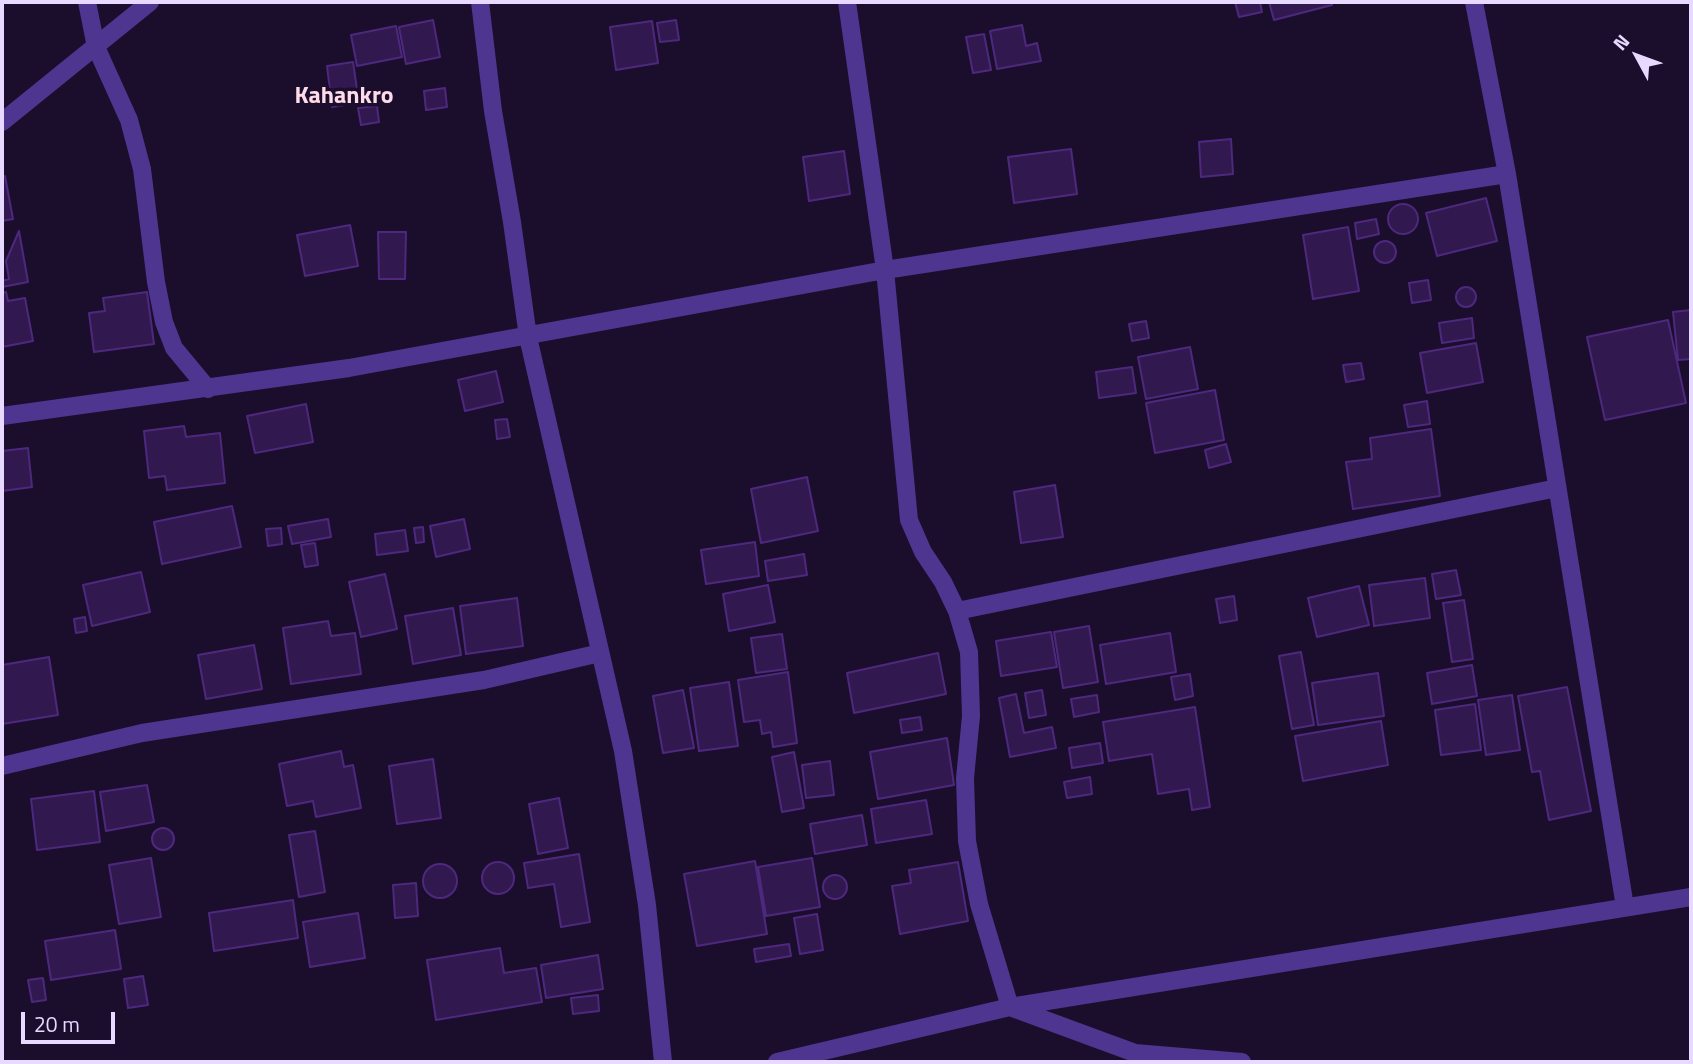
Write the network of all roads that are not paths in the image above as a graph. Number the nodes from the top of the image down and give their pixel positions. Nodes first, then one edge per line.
1 (87, 2) edge
2 (150, 2) edge
3 (480, 2) edge
4 (847, 2) edge
5 (1474, 2) edge
6 (96, 47) junction
7 (2, 122) edge
8 (1507, 174) junction
9 (885, 270) junction
10 (528, 337) junction
11 (208, 389) junction
12 (2, 416) edge
13 (1557, 488) junction
14 (957, 611) junction
15 (600, 653) junction
16 (2, 766) edge
17 (1691, 897) edge
18 (1625, 907) junction
19 (1010, 1007) junction
20 (663, 1062) edge
21 (777, 1062) edge
22 (1242, 1062) edge

1 - 6 street
2 - 6 street
3 - 10 street
4 - 9 street
5 - 8 street
6 - 7 street
6 - 11 street
8 - 9 street
8 - 13 street
9 - 10 street
9 - 14 street
10 - 11 street
10 - 15 street
11 - 12 street
13 - 14 street
13 - 18 street
14 - 19 street
15 - 16 street
15 - 20 street
17 - 18 street
18 - 19 street
19 - 21 street
19 - 22 street

